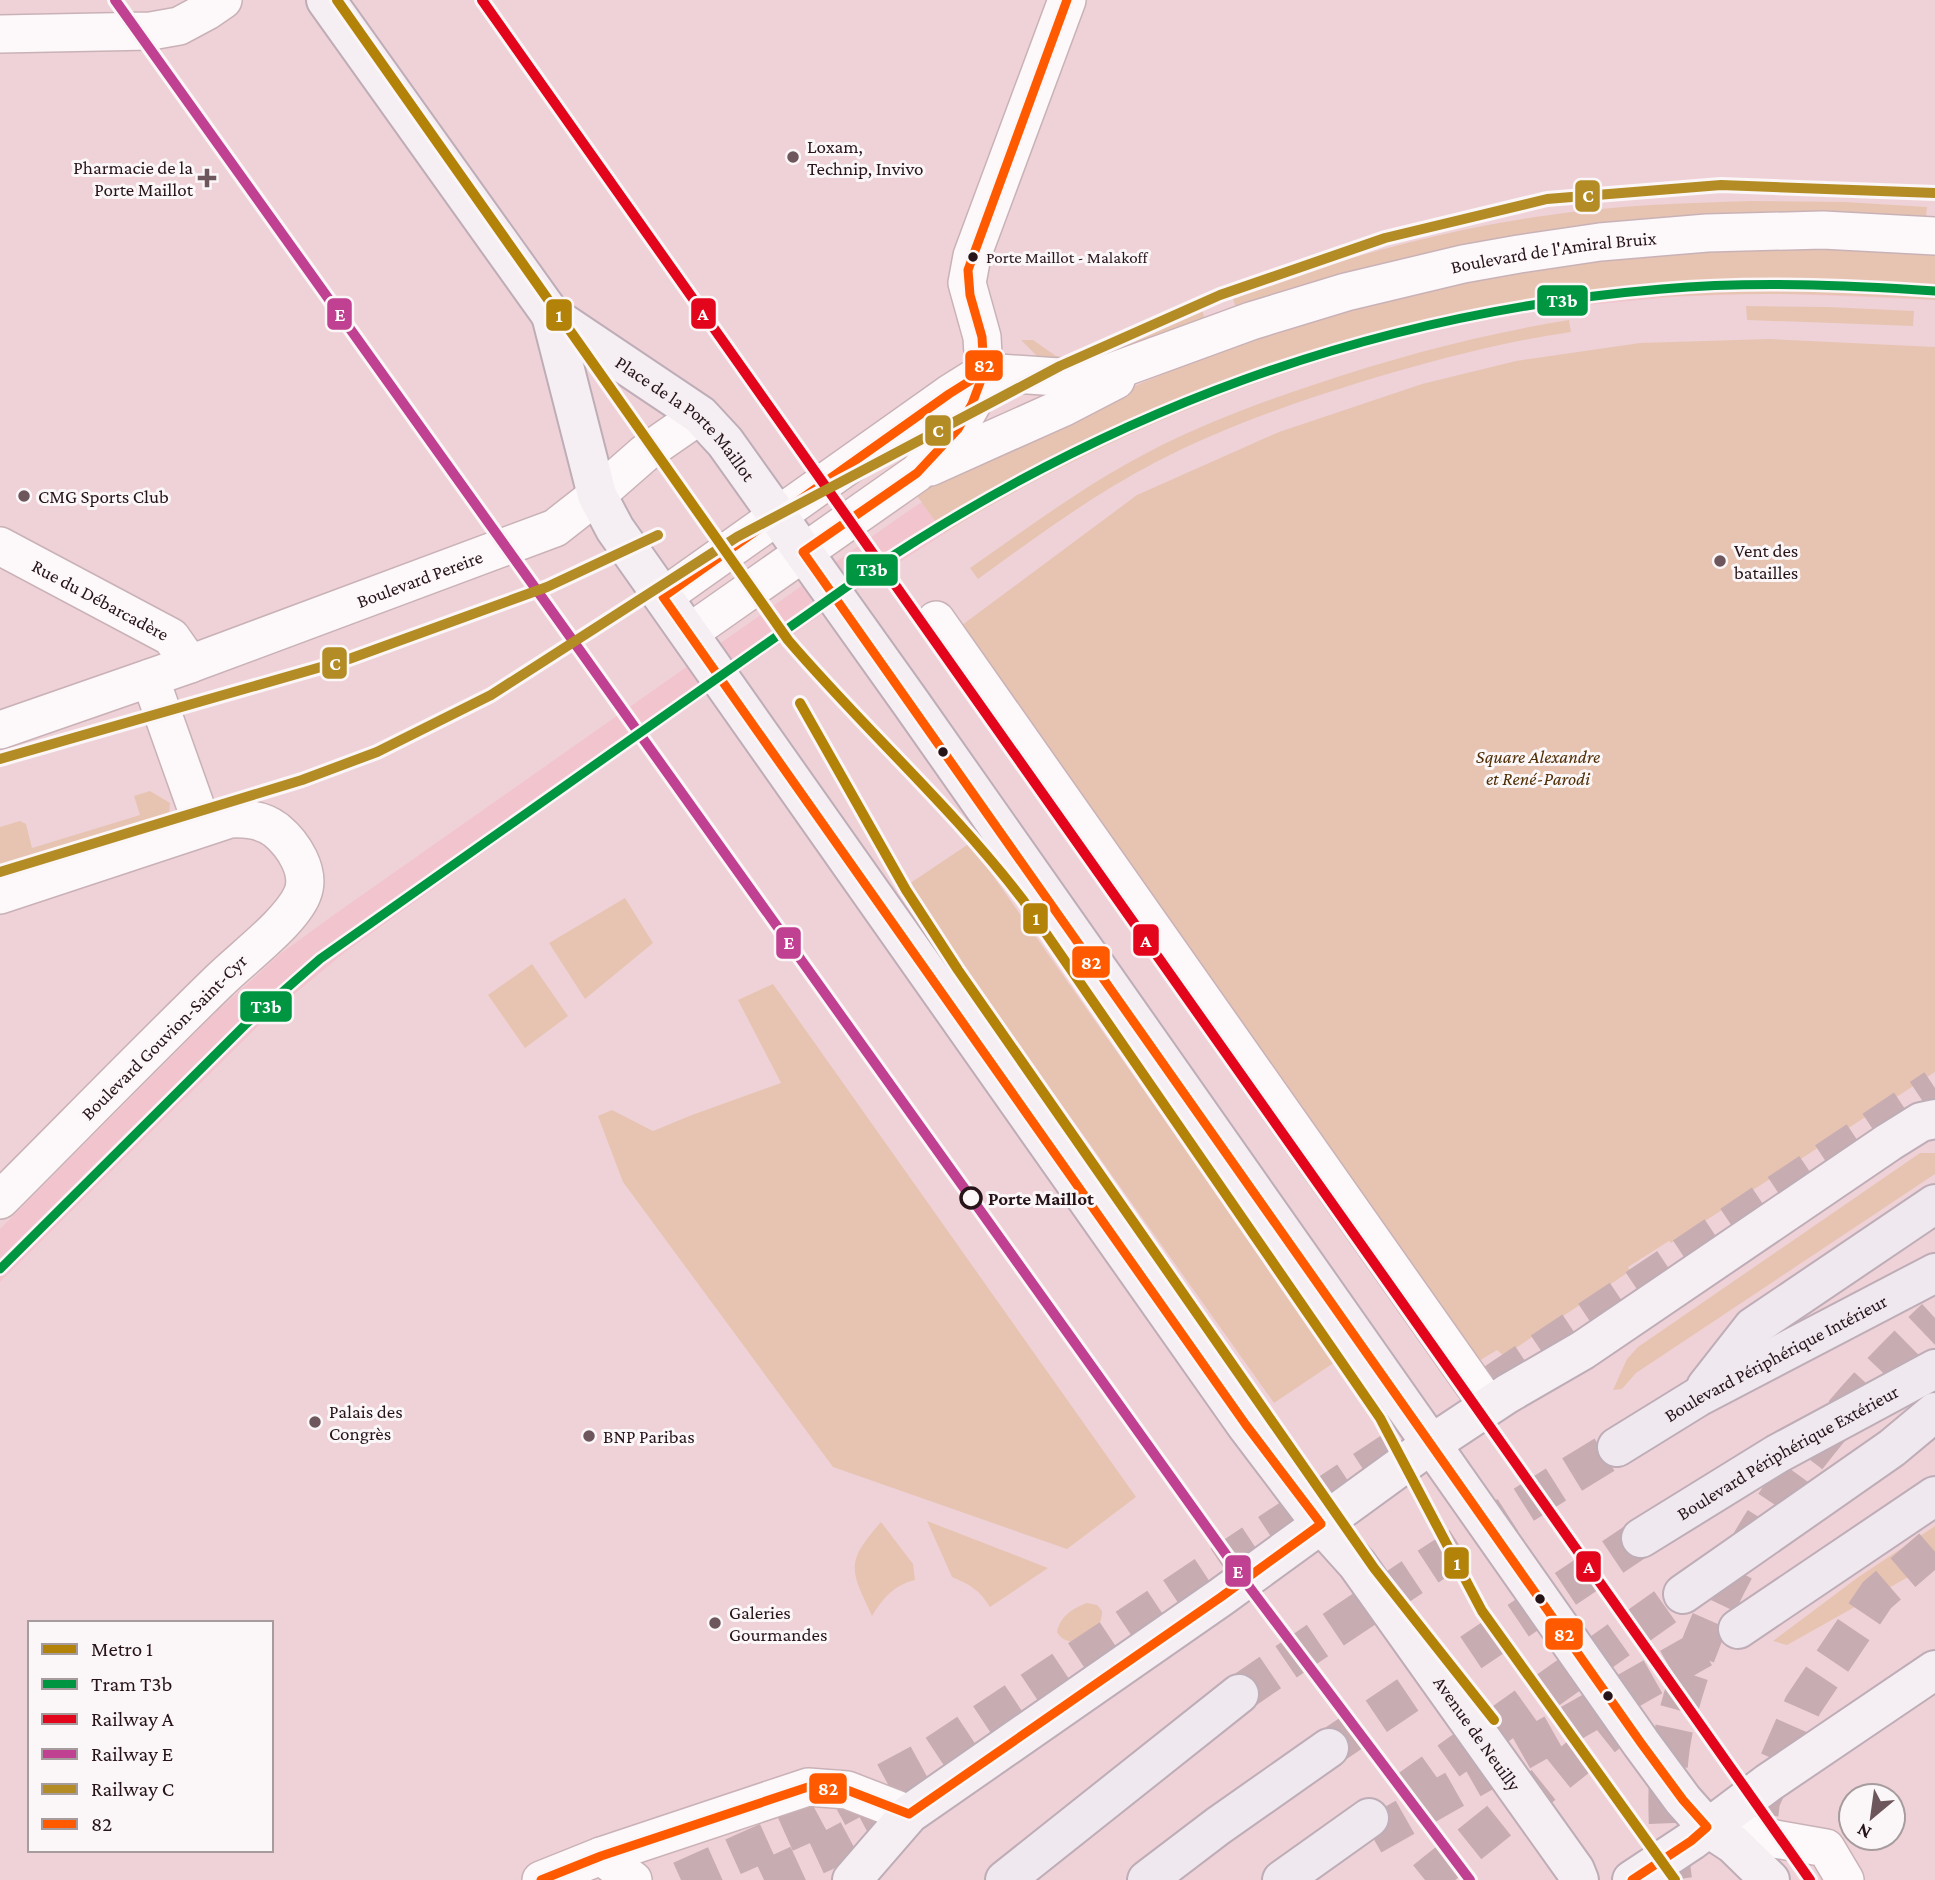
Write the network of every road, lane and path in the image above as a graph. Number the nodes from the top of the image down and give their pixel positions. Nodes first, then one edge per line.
1 (326, 0) edge
2 (1067, 0) edge
3 (215, 6) edge
4 (0, 34) edge
5 (1935, 236) edge
6 (551, 315) junction
7 (1182, 347) junction
8 (984, 372) junction
9 (700, 415) junction
10 (917, 473) junction
11 (597, 495) junction
12 (777, 516) junction
13 (0, 546) edge
14 (803, 552) junction
15 (663, 597) junction
16 (936, 620) dead end
17 (689, 633) junction
18 (190, 664) junction
19 (150, 678) junction
20 (0, 730) edge
21 (203, 827) junction
22 (0, 895) edge
23 (1935, 1119) edge
24 (0, 1200) edge
25 (1935, 1204) edge
26 (1935, 1273) edge
27 (1935, 1369) edge
28 (1698, 1397) junction
29 (1488, 1405) junction
30 (1935, 1412) edge
31 (1430, 1444) junction
32 (1617, 1447) tunnel mouth
33 (1935, 1496) edge
34 (1321, 1524) junction
35 (1641, 1538) tunnel mouth
36 (1683, 1594) tunnel mouth
37 (1738, 1629) tunnel mouth
38 (1935, 1670) edge
39 (1239, 1694) tunnel mouth
40 (1329, 1748) tunnel mouth
41 (909, 1814) junction
42 (1707, 1827) junction
43 (601, 1856) junction
44 (1635, 1877) edge
45 (541, 1880) edge
46 (633, 1880) edge
47 (852, 1880) edge
48 (1005, 1880) edge
49 (1147, 1880) edge
50 (1282, 1880) edge
51 (1294, 1880) edge
52 (1578, 1880) edge
53 (1770, 1880) edge
54 (1845, 1880) edge

1 - 6 main road
2 - 8 street
3 - 4 street
5 - 7 street, Boulevard de l'Amiral Bruix
6 - 9 main road, Place de la Porte Maillot
6 - 11 main road
7 - 8 street, Boulevard de l'Amiral Bruix
7 - 10 street, Boulevard de l'Amiral Bruix
8 - 10 street, Boulevard de l'Amiral Bruix
8 - 12 street
9 - 11 street, Boulevard Pereire
9 - 12 main road, Place de la Porte Maillot
10 - 14 street, Boulevard de l'Amiral Bruix
11 - 15 main road
11 - 18 street, Boulevard Pereire
12 - 14 main road, Place de la Porte Maillot
12 - 15 street
13 - 18 street, Rue du Débarcadère
14 - 17 street, Boulevard de l'Amiral Bruix
14 - 31 main road, Place de la Porte Maillot
15 - 17 main road
16 - 29 street
17 - 34 main road
18 - 19 street, Boulevard Pereire
19 - 20 street, Boulevard Pereire
19 - 21 street
21 - 22 street
21 - 24 street, Boulevard Gouvion-Saint-Cyr
23 - 29 main road
25 - 28 highway
26 - 28 highway, Boulevard Périphérique Intérieur
27 - 35 highway, Boulevard Périphérique Extérieur
28 - 32 highway, Boulevard Périphérique Intérieur
29 - 31 main road
30 - 36 highway
31 - 34 main road
31 - 42 main road
33 - 37 highway
34 - 41 main road
34 - 52 main road, Avenue de Neuilly
38 - 42 main road
39 - 48 highway
40 - 49 highway
41 - 43 street
41 - 47 main road
42 - 44 main road
42 - 53 main road
42 - 54 street
43 - 45 street
43 - 46 street
50 - 51 highway

